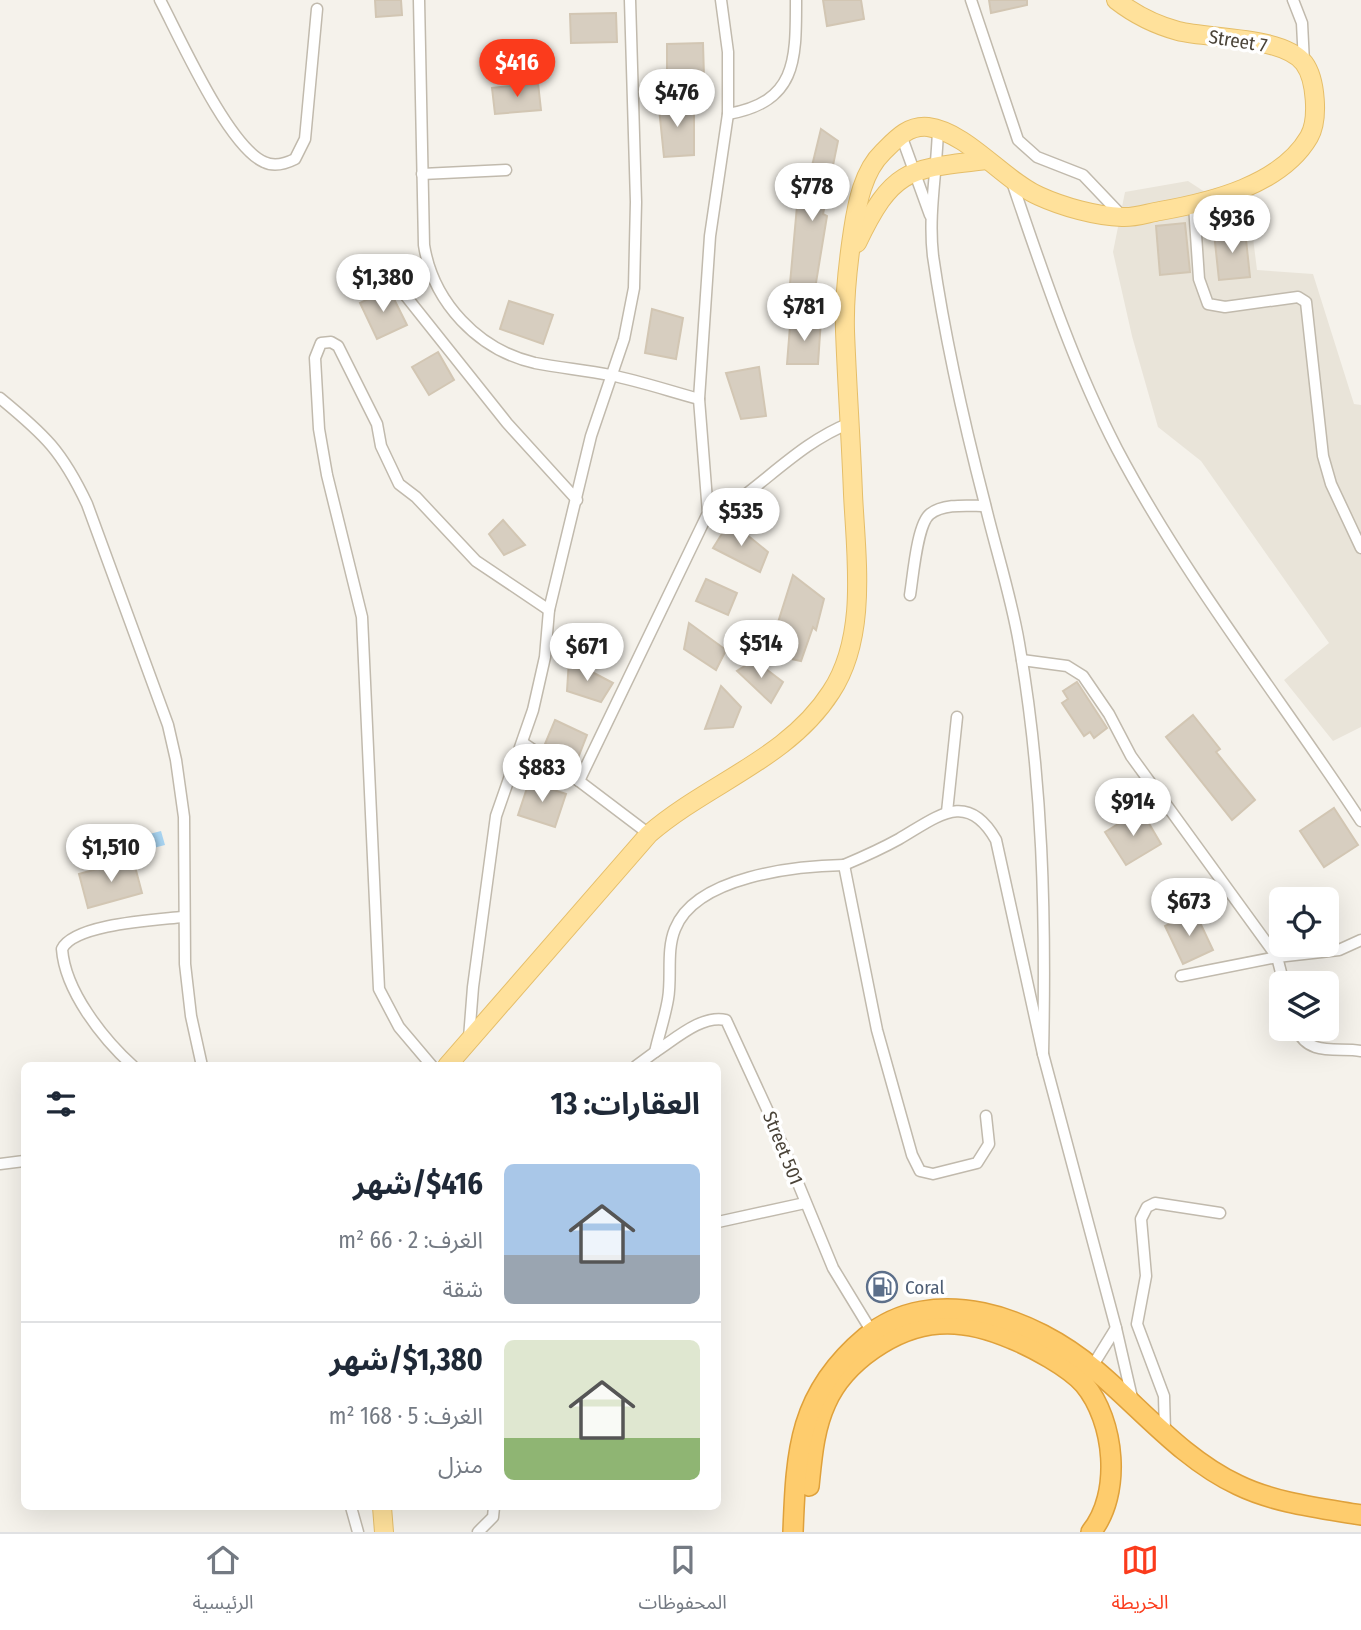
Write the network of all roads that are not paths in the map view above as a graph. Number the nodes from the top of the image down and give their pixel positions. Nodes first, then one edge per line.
1 (160, 0) edge
2 (419, 0) edge
3 (631, 0) edge
4 (721, 0) edge
5 (796, 0) edge
6 (971, 0) edge
7 (1116, 0) edge
8 (1293, 0) edge
9 (317, 9) dead end
10 (1304, 63) junction
11 (728, 114) junction
12 (938, 129) junction
13 (901, 135) junction
14 (986, 160) junction
15 (937, 166) junction
16 (506, 170) dead end
17 (915, 172) junction
18 (422, 174) junction
19 (1012, 182) junction
20 (1194, 205) junction
21 (1123, 217) junction
22 (930, 218) junction
23 (848, 260) junction
24 (405, 295) dead end
25 (613, 375) junction
26 (0, 398) edge
27 (699, 399) junction
28 (850, 423) junction
29 (577, 500) junction
30 (985, 506) junction
31 (705, 521) junction
32 (1361, 548) edge
33 (910, 595) dead end
34 (549, 611) junction
35 (1022, 660) junction
36 (957, 717) dead end
37 (523, 743) junction
38 (579, 781) junction
39 (947, 811) junction
40 (1361, 821) edge
41 (649, 834) junction
42 (844, 865) junction
43 (182, 917) junction
44 (1361, 940) edge
45 (1269, 946) edge
46 (1339, 950) edge
47 (1277, 957) joint
48 (1281, 971) edge
49 (1181, 976) dead end
50 (469, 1038) junction
51 (1307, 1041) edge
52 (1361, 1051) edge
53 (655, 1052) junction
54 (1043, 1054) junction
55 (129, 1062) edge
56 (201, 1062) edge
57 (429, 1062) edge
58 (450, 1062) edge
59 (641, 1062) edge
60 (986, 1116) dead end
61 (21, 1161) edge
62 (0, 1164) edge
63 (805, 1203) junction
64 (1220, 1213) dead end
65 (721, 1221) edge
66 (1116, 1328) junction
67 (876, 1338) junction
68 (1088, 1375) junction
69 (1133, 1404) junction
70 (1165, 1432) junction
71 (352, 1510) edge
72 (382, 1510) edge
73 (493, 1510) edge
74 (1361, 1515) edge
75 (358, 1532) edge
76 (384, 1532) edge
77 (478, 1532) edge
78 (793, 1532) edge
79 (805, 1532) edge
80 (1091, 1532) edge

1 - 9 street
2 - 18 street
3 - 25 street
4 - 11 street
5 - 11 street
6 - 21 street
7 - 10 main road, Street 7
8 - 10 street
10 - 20 main road
11 - 27 street
12 - 13 main road
12 - 14 main road
12 - 15 street
13 - 17 street
13 - 23 main road
14 - 15 main road
14 - 19 main road
15 - 17 main road
15 - 22 street
16 - 18 street
17 - 22 street
17 - 23 main road
18 - 25 street
19 - 21 main road
19 - 40 street
20 - 21 main road
20 - 32 street
22 - 30 street
23 - 28 main road
24 - 29 street
25 - 27 street
25 - 29 street
26 - 43 street
27 - 31 street
28 - 31 street
28 - 41 main road
29 - 34 street
30 - 33 street
30 - 35 street
31 - 38 street
34 - 37 street
34 - 57 street
35 - 45 street
35 - 54 street
36 - 39 street
37 - 38 street
37 - 50 street
38 - 41 street
39 - 42 street
39 - 54 street
41 - 50 main road
42 - 53 street
42 - 60 street
43 - 55 street
43 - 56 street
44 - 46 street
47 - 48 street
47 - 49 street
50 - 58 main road
51 - 52 street
53 - 59 street
53 - 63 street, Street 501
54 - 66 street
61 - 62 street
63 - 65 street
63 - 67 street, Street 501
64 - 70 street
66 - 68 street
66 - 69 street
67 - 68 highway
67 - 78 highway
67 - 79 highway
68 - 69 highway
68 - 80 highway
69 - 70 highway
70 - 74 highway
71 - 75 street
72 - 76 main road
73 - 77 street

